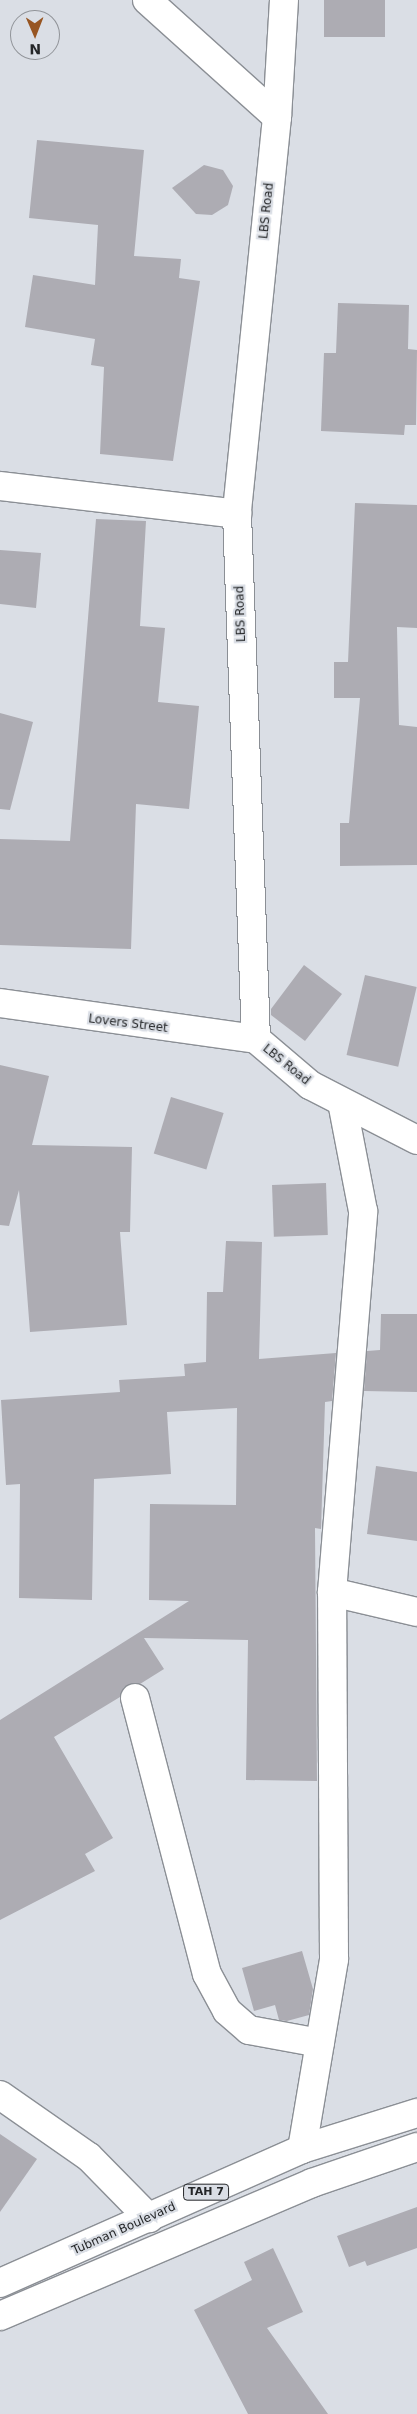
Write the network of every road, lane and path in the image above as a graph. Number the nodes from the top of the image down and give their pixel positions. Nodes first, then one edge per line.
1 (147, 0) edge
2 (284, 0) edge
3 (277, 117) junction
4 (0, 486) edge
5 (237, 514) junction
6 (0, 1003) edge
7 (256, 1040) junction
8 (342, 1102) junction
9 (417, 1140) edge
10 (332, 1592) junction
11 (417, 1612) edge
12 (135, 1698) dead end
13 (320, 2043) junction
14 (0, 2095) edge
15 (417, 2113) edge
16 (417, 2147) edge
17 (302, 2149) junction
18 (149, 2218) junction
19 (0, 2283) edge
20 (0, 2316) edge

1 - 3 main road
2 - 3 main road, LBS Road
3 - 5 main road, LBS Road
4 - 5 main road
5 - 7 main road, LBS Road
6 - 7 main road, Lovers Street
7 - 8 main road, LBS Road
8 - 9 main road, LBS Road
8 - 10 main road
10 - 11 main road
10 - 13 main road
12 - 13 main road
13 - 17 main road
14 - 18 main road
15 - 17 main road, Tubman Boulevard / TAH 7
16 - 20 main road, TAH 7
17 - 18 main road, Tubman Boulevard / TAH 7
18 - 19 main road, Tubman Boulevard / TAH 7

